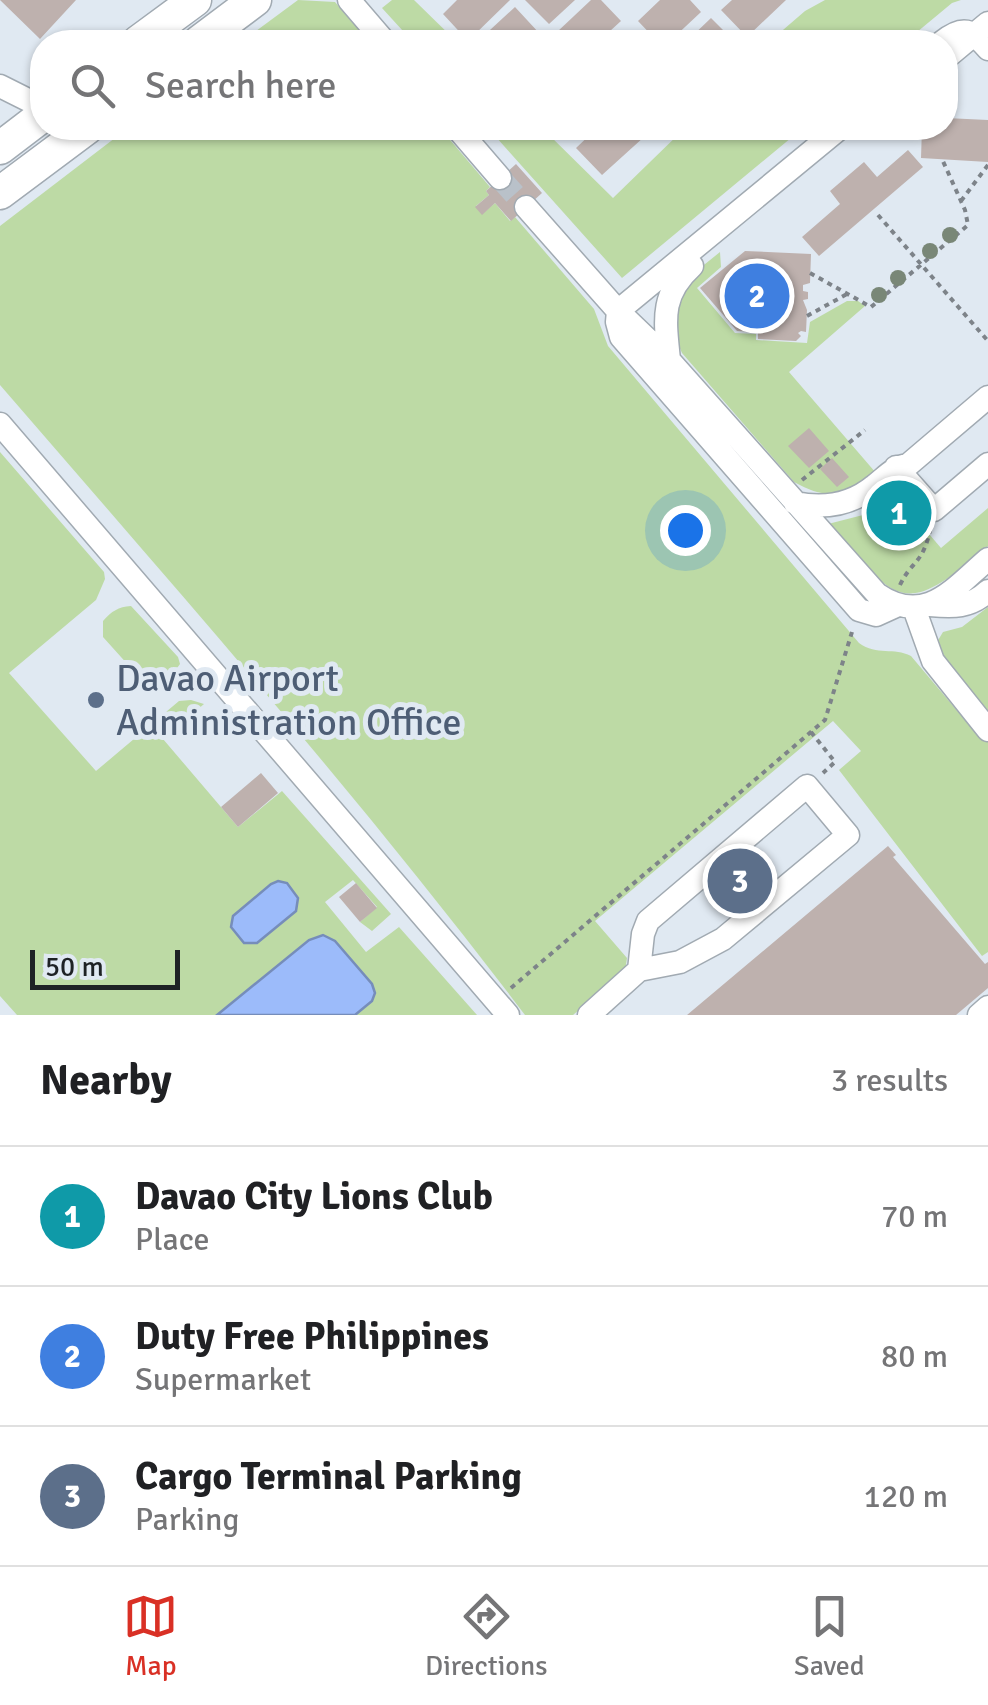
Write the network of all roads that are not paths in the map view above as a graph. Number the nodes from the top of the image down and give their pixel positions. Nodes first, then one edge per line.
1 (196, 0) edge
2 (255, 0) edge
3 (353, 1) edge
4 (155, 30) edge
5 (215, 30) edge
6 (376, 30) edge
7 (958, 31) edge
8 (985, 33) edge
9 (958, 50) edge
10 (0, 86) edge
11 (30, 102) edge
12 (30, 125) edge
13 (71, 140) edge
14 (467, 140) edge
15 (825, 140) edge
16 (847, 140) edge
17 (0, 148) edge
18 (500, 178) tunnel mouth
19 (0, 193) edge
20 (526, 207) tunnel mouth
21 (618, 311) junction
22 (669, 360) junction
23 (988, 397) edge
24 (0, 424) edge
25 (988, 464) edge
26 (904, 470) junction
27 (797, 505) junction
28 (988, 560) edge
29 (988, 591) edge
30 (914, 606) junction
31 (988, 730) edge
32 (639, 970) junction
33 (988, 1007) edge
34 (502, 1008) edge
35 (589, 1015) edge
36 (979, 1015) edge

1 - 4 highway
2 - 5 highway
3 - 6 street
7 - 8 street
8 - 9 street
10 - 11 street
12 - 17 highway
13 - 19 highway
14 - 18 street
15 - 21 street
16 - 22 street
20 - 21 street
21 - 22 street
21 - 30 street
22 - 27 street
23 - 26 street
24 - 34 street
25 - 26 street
26 - 27 street
27 - 30 street
28 - 30 street
29 - 30 street
30 - 31 street
32 - 32 street
32 - 35 street
33 - 36 street

